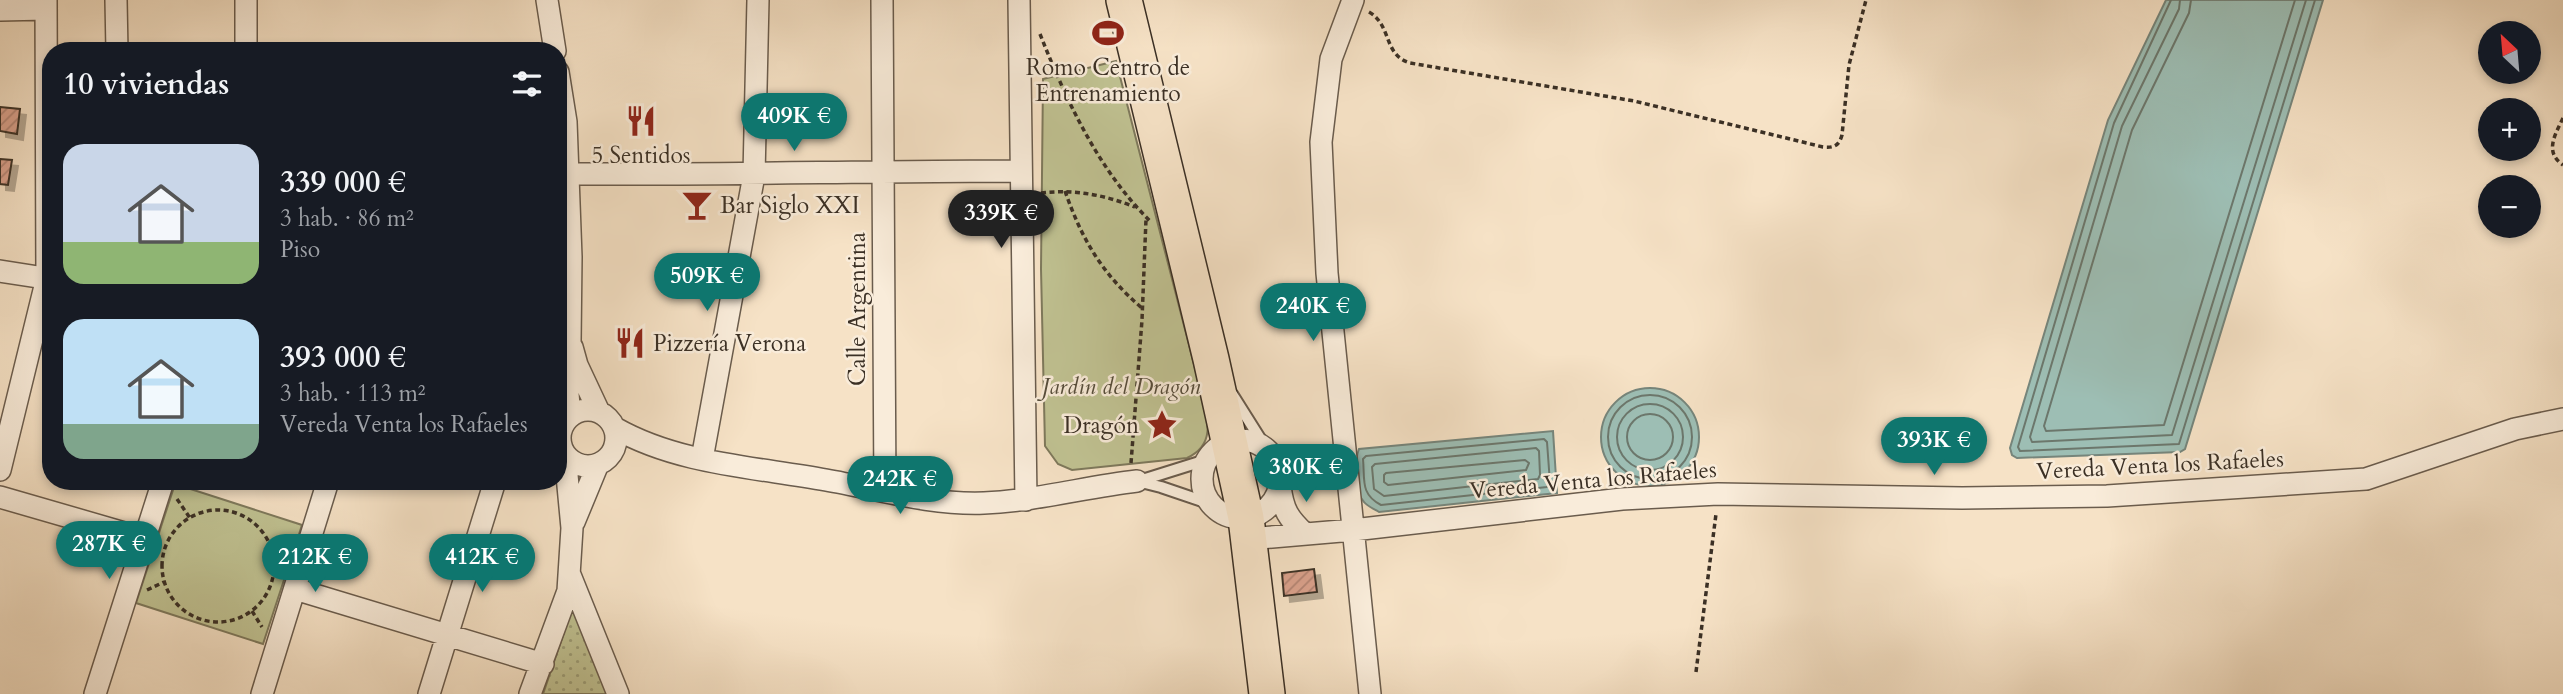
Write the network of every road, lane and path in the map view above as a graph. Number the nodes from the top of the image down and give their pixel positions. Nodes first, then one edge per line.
1 (116, 0) edge
2 (246, 0) edge
3 (547, 0) edge
4 (758, 0) edge
5 (882, 0) edge
6 (1019, 0) edge
7 (1124, 0) edge
8 (1866, 0) edge
9 (1352, 4) edge
10 (46, 5) edge
11 (0, 10) edge
12 (1036, 25) dead end
13 (46, 42) edge
14 (117, 42) edge
15 (246, 42) edge
16 (554, 42) edge
17 (2563, 118) edge
18 (567, 148) edge
19 (2563, 164) edge
20 (883, 171) junction
21 (1021, 172) junction
22 (568, 174) junction
23 (754, 175) junction
24 (1065, 191) junction
25 (1021, 195) junction
26 (1137, 208) junction
27 (1146, 217) junction
28 (1156, 227) dead end
29 (0, 271) edge
30 (42, 278) edge
31 (42, 306) edge
32 (1142, 309) junction
33 (570, 342) junction
34 (567, 353) edge
35 (1211, 359) junction
36 (599, 412) junction
37 (567, 415) edge
38 (2563, 419) edge
39 (615, 428) junction
40 (1266, 448) junction
41 (1218, 450) junction
42 (667, 452) junction
43 (567, 454) edge
44 (702, 459) junction
45 (601, 463) junction
46 (0, 470) edge
47 (1133, 482) junction
48 (1280, 486) junction
49 (160, 490) edge
50 (325, 490) edge
51 (492, 490) edge
52 (567, 490) edge
53 (885, 491) junction
54 (1718, 494) junction
55 (0, 497) edge
56 (1026, 500) junction
57 (1211, 504) junction
58 (572, 528) junction
59 (1247, 528) junction
60 (1353, 530) junction
61 (1306, 534) junction
62 (145, 539) junction
63 (569, 573) junction
64 (164, 582) joint
65 (295, 589) junction
66 (448, 634) junction
67 (543, 664) junction
68 (1696, 672) dead end
69 (95, 694) edge
70 (262, 694) edge
71 (429, 694) edge
72 (530, 694) edge
73 (618, 694) edge
74 (1267, 694) edge
75 (1370, 694) edge

1 - 14 street
2 - 15 street
3 - 16 street
4 - 23 street
5 - 20 street, Calle Argentina
6 - 21 street
7 - 35 main road
8 - 9 path
9 - 60 street
10 - 11 street
10 - 13 street
12 - 26 path
17 - 19 path
18 - 22 street
20 - 21 street
20 - 23 street
20 - 53 street, Calle Argentina
21 - 25 street
22 - 23 street
22 - 33 street
23 - 44 street
24 - 25 path
24 - 26 path
24 - 32 path
25 - 56 street
26 - 27 path
27 - 28 path
27 - 32 path
29 - 30 street
31 - 46 street
32 - 47 path
33 - 34 street
33 - 36 street
35 - 40 lane
35 - 41 main road
36 - 37 street
36 - 39 street
38 - 54 street, Vereda Venta los Rafaeles
39 - 42 street
39 - 45 street
40 - 41 street
40 - 48 street
41 - 47 lane
41 - 57 street
41 - 59 main road
42 - 44 street
42 - 45 street
43 - 45 street
44 - 53 street
45 - 58 street
47 - 56 street
47 - 57 lane
48 - 59 street
48 - 61 street
49 - 62 street
50 - 65 street
51 - 66 street
52 - 58 street
53 - 56 street
54 - 60 street, Vereda Venta los Rafaeles
54 - 68 path
55 - 62 street
57 - 59 street
58 - 63 street
59 - 61 street, Vereda Venta los Rafaeles
59 - 74 main road
60 - 61 street, Vereda Venta los Rafaeles
60 - 75 street
62 - 69 street
63 - 67 street
63 - 73 street
64 - 64 path
65 - 66 street
65 - 70 street
66 - 67 street
66 - 71 street
67 - 72 street

